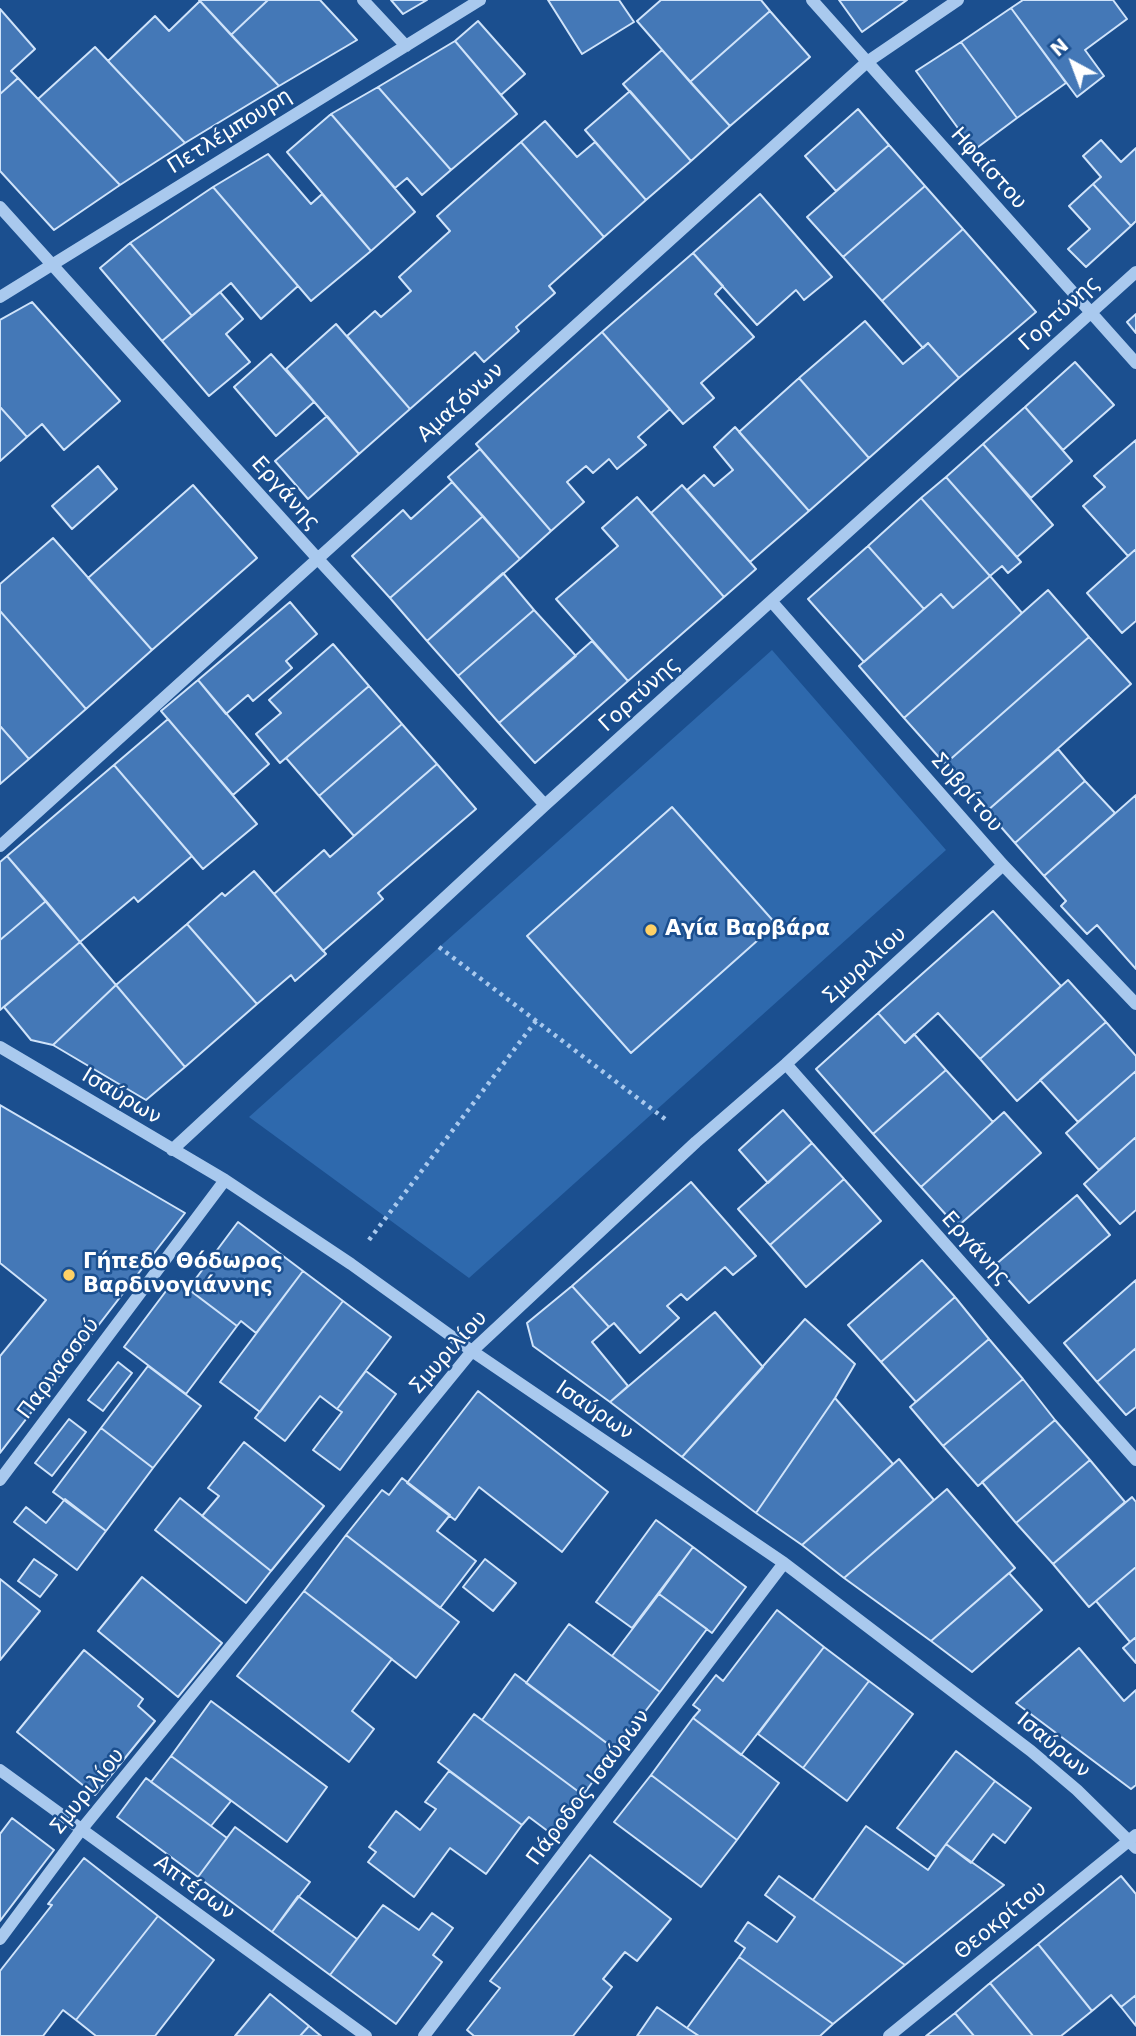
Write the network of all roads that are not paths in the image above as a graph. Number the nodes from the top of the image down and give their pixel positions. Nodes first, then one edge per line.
1 (363, 0) edge
2 (480, 0) edge
3 (811, 0) edge
4 (958, 0) edge
5 (406, 46) junction
6 (867, 62) junction
7 (0, 207) edge
8 (51, 265) junction
9 (1136, 272) edge
10 (0, 297) edge
11 (1091, 312) junction
12 (1136, 363) edge
13 (318, 559) junction
14 (772, 602) junction
15 (545, 805) junction
16 (0, 846) edge
17 (1003, 865) junction
18 (1136, 1004) edge
19 (0, 1047) edge
20 (786, 1064) junction
21 (172, 1150) junction
22 (225, 1180) junction
23 (472, 1351) junction
24 (1136, 1460) edge
25 (0, 1480) edge
26 (784, 1563) junction
27 (0, 1770) edge
28 (81, 1830) junction
29 (1134, 1841) edge
30 (0, 1939) edge
31 (366, 2036) edge
32 (424, 2036) edge
33 (889, 2036) edge

1 - 5 street
2 - 5 street, Πετλέμπουρη
3 - 6 street, Ηφαίστου
4 - 6 street, Αμαζόνων
5 - 8 street, Πετλέμπουρη
6 - 11 street, Ηφαίστου
6 - 13 street, Αμαζόνων
7 - 8 street, Εργάνης
8 - 10 street, Πετλέμπουρη
8 - 13 street, Εργάνης
9 - 11 street, Γορτύνης
11 - 12 street, Ηφαίστου
11 - 14 street, Γορτύνης
13 - 15 street, Εργάνης
13 - 16 street, Αμαζόνων
14 - 15 street, Γορτύνης
14 - 17 street, Συβρίτου
15 - 21 street, Γορτύνης
17 - 18 street, Συβρίτου
17 - 20 street, Σμυριλίου
19 - 21 street, Ισαύρων
20 - 23 street, Σμυριλίου
20 - 24 street, Εργάνης
21 - 22 street, Ισαύρων
22 - 23 street, Ισαύρων
22 - 25 street, Παρνασσού
23 - 26 street, Ισαύρων
23 - 28 street, Σμυριλίου
26 - 29 street, Ισαύρων
26 - 32 street, Πάροδος Ισαύρων
27 - 28 street, Απτέρων
28 - 30 street, Σμυριλίου
28 - 31 street, Απτέρων
29 - 33 street, Θεοκρίτου

